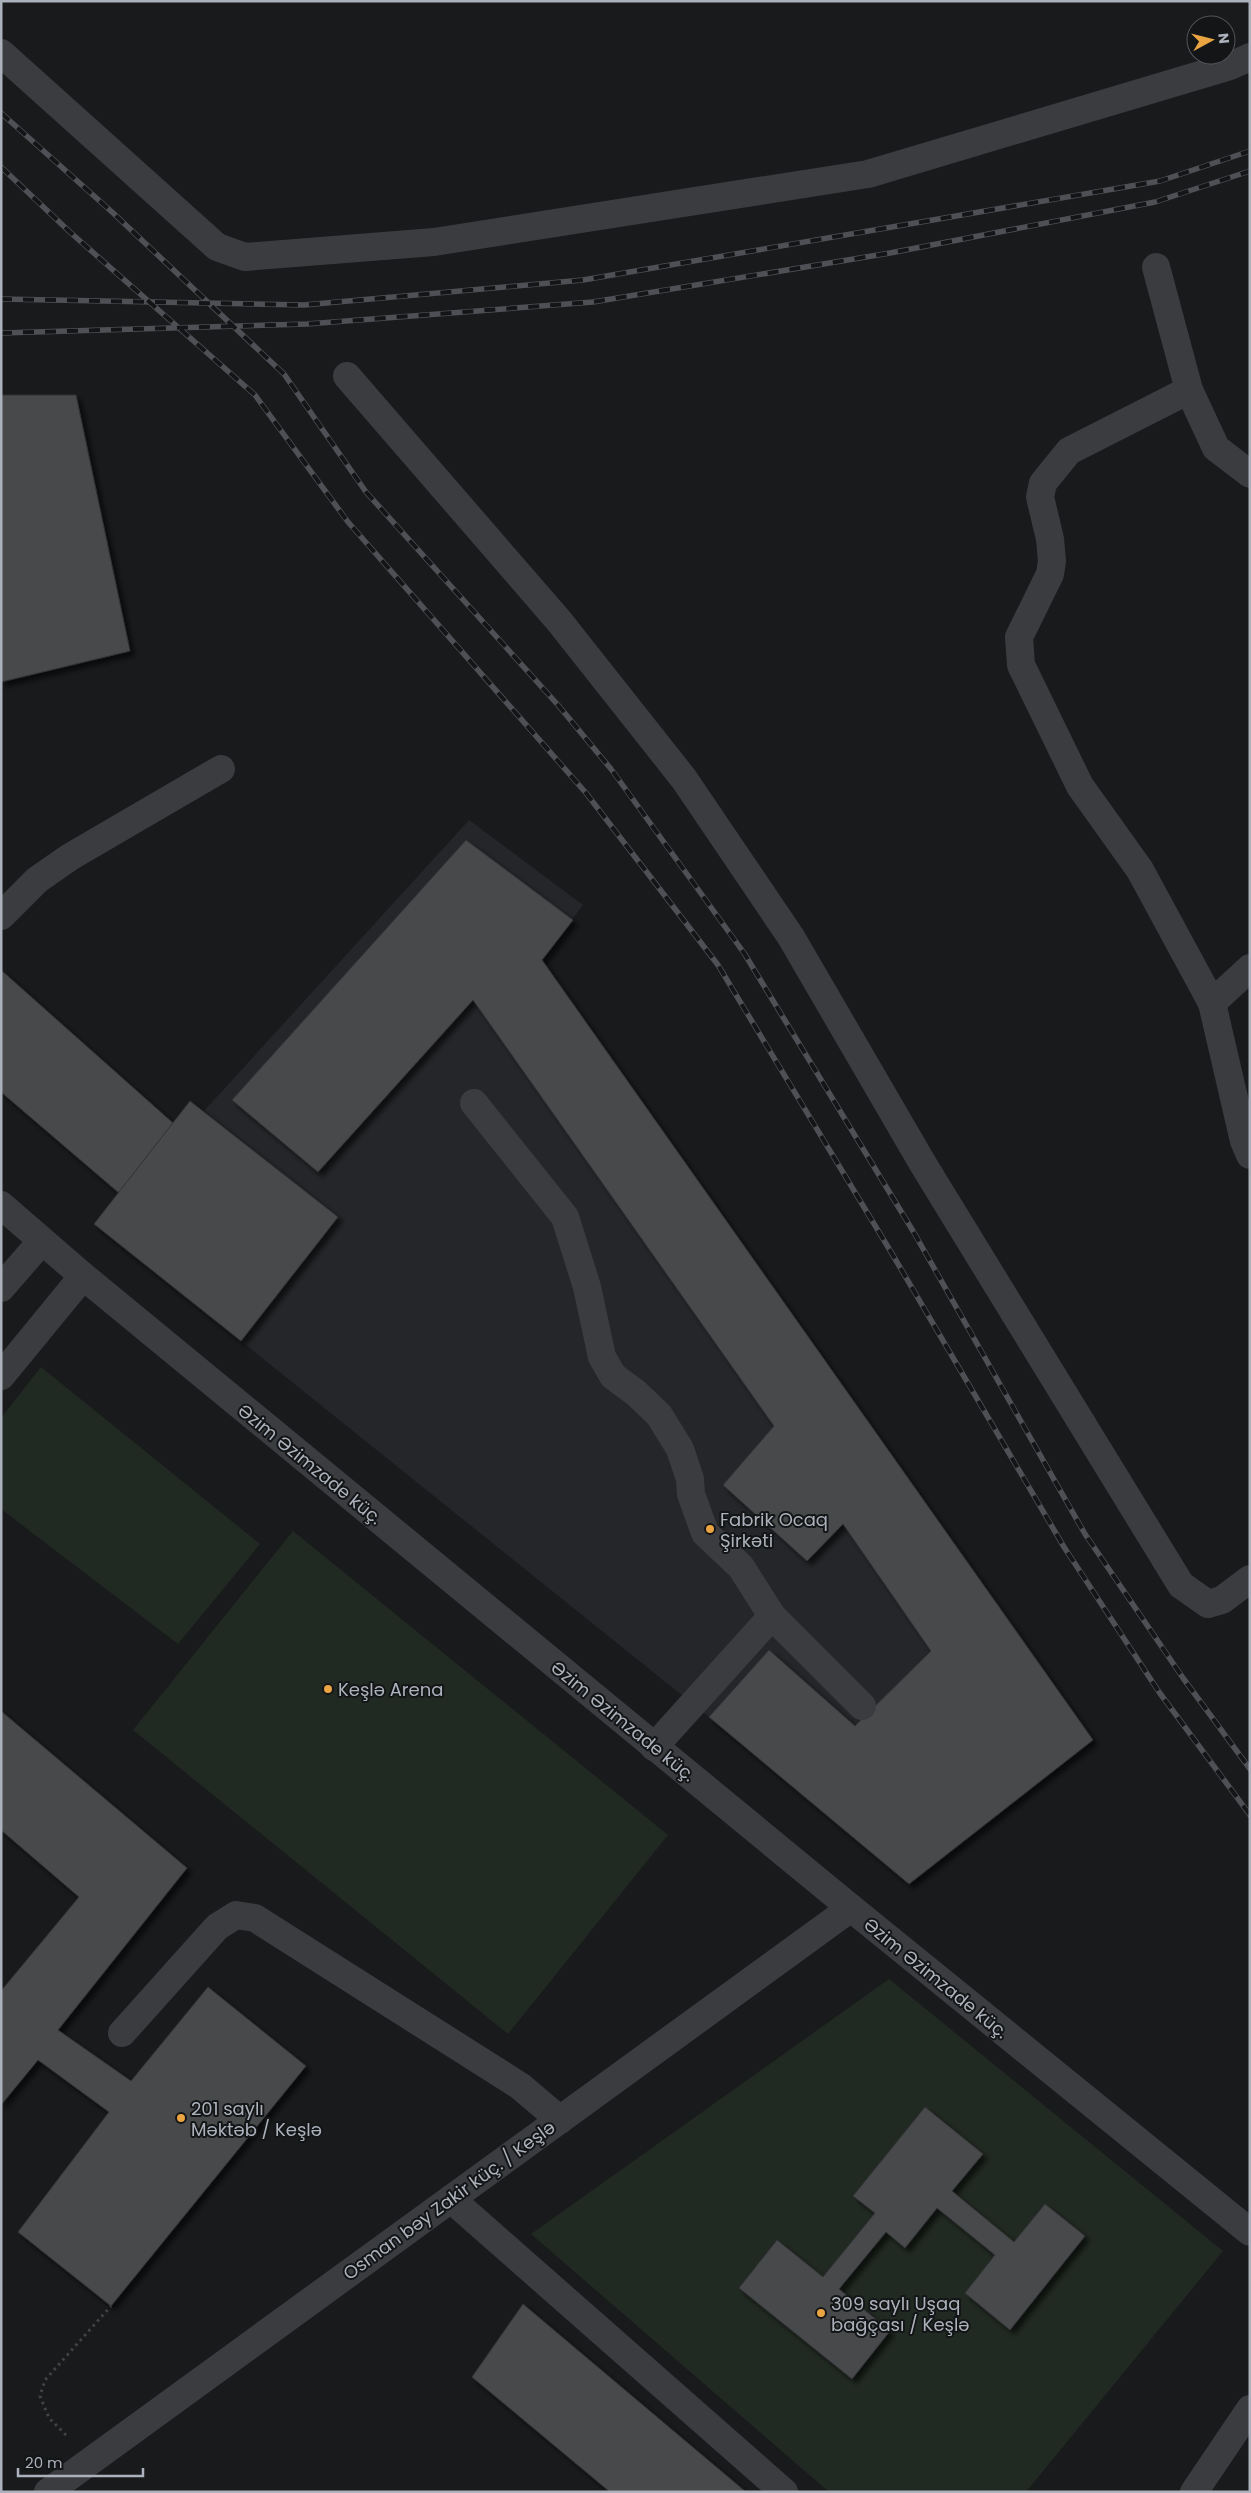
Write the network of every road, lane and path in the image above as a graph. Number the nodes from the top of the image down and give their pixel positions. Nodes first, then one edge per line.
1 (1, 53) edge
2 (1250, 57) edge
3 (1156, 267) dead end
4 (347, 376) dead end
5 (1189, 390) junction
6 (1250, 474) edge
7 (221, 769) dead end
8 (1, 916) edge
9 (1250, 968) edge
10 (1212, 1003) junction
11 (474, 1103) dead end
12 (1250, 1155) edge
13 (1, 1204) edge
14 (41, 1242) junction
15 (83, 1276) junction
16 (1, 1288) edge
17 (1, 1376) edge
18 (1250, 1579) edge
19 (772, 1616) junction
20 (862, 1706) dead end
21 (654, 1747) junction
22 (851, 1908) junction
23 (122, 2033) dead end
24 (560, 2120) junction
25 (451, 2199) junction
26 (1250, 2232) edge
27 (112, 2306) dead end
28 (1250, 2409) edge
29 (91, 2461) junction
30 (48, 2492) edge
31 (784, 2492) edge
32 (1194, 2492) edge

1 - 2 street
3 - 5 street
4 - 18 street
5 - 6 street
5 - 10 street
7 - 8 street
9 - 10 street
10 - 12 street
11 - 19 street
13 - 14 street, Əzim Əzimzade küç.
14 - 15 street, Əzim Əzimzade küç.
14 - 16 street
15 - 17 street
15 - 21 street, Əzim Əzimzade küç.
19 - 20 street
19 - 21 street
21 - 22 street, Əzim Əzimzade küç.
22 - 24 street, Osman bəy Zakir küç. / Keşlə
22 - 26 street, Əzim Əzimzade küç.
23 - 24 street
24 - 25 street, Osman bəy Zakir küç. / Keşlə
25 - 29 street, Osman bəy Zakir küç. / Keşlə
25 - 31 street
27 - 29 path
28 - 32 street
29 - 30 street, Osman bəy Zakir küç. / Keşlə

